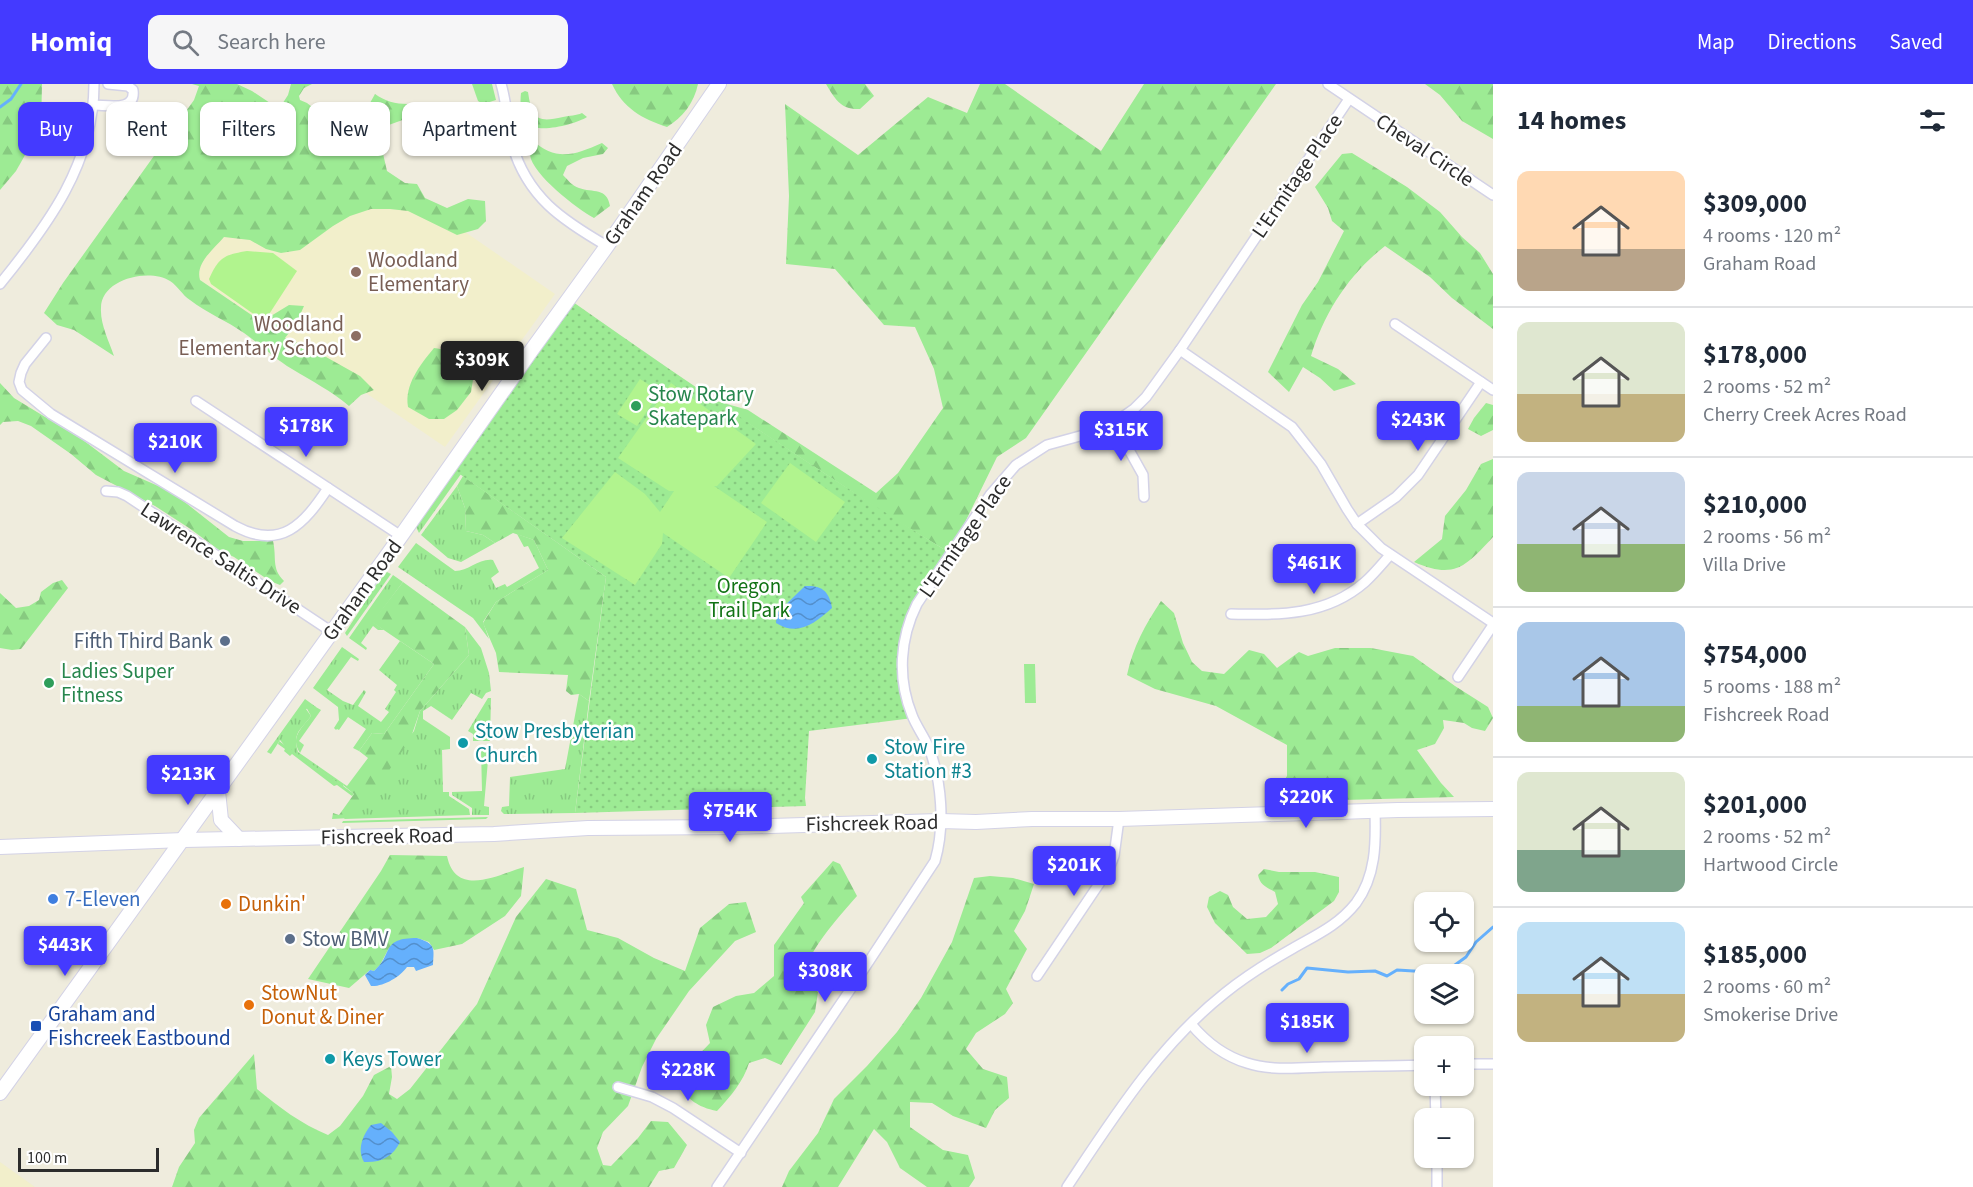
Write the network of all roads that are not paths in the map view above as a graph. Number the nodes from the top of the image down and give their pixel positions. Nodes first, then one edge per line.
1 (94, 84) edge
2 (108, 84) edge
3 (501, 84) edge
4 (719, 84) edge
5 (1328, 84) edge
6 (1349, 99) junction
7 (93, 102) edge
8 (94, 105) edge
9 (81, 156) edge
10 (1493, 195) edge
11 (607, 246) junction
12 (0, 284) edge
13 (1395, 324) dead end
14 (46, 338) dead end
15 (1180, 351) junction
16 (1481, 382) junction
17 (1493, 390) edge
18 (196, 401) dead end
19 (1114, 423) junction
20 (327, 488) junction
21 (106, 491) dead end
22 (1144, 497) dead end
23 (1358, 524) junction
24 (401, 536) junction
25 (1390, 555) junction
26 (1232, 614) dead end
27 (1493, 624) edge
28 (332, 632) junction
29 (1458, 677) dead end
30 (218, 790) junction
31 (1493, 809) edge
32 (1375, 811) junction
33 (1119, 819) junction
34 (940, 821) junction
35 (239, 839) junction
36 (184, 840) junction
37 (0, 847) edge
38 (1037, 976) dead end
39 (1191, 1024) junction
40 (1474, 1064) edge
41 (1493, 1064) edge
42 (1414, 1065) edge
43 (618, 1087) dead end
44 (0, 1094) edge
45 (741, 1153) junction
46 (1437, 1168) edge
47 (717, 1187) edge
48 (1067, 1187) edge
49 (1437, 1187) edge

1 - 7 street
2 - 8 street
3 - 11 street
4 - 11 main road, Graham Road
5 - 6 street, Cheval Circle
6 - 10 street, Cheval Circle
6 - 15 street, L'Ermitage Place
9 - 12 street
11 - 24 main road, Graham Road
13 - 16 street
14 - 20 street
15 - 19 street, L'Ermitage Place
15 - 23 street
16 - 17 street
16 - 23 street
18 - 20 street
19 - 22 street
19 - 34 street, L'Ermitage Place
20 - 24 street
21 - 28 street, Lawrence Saltis Drive
23 - 25 street
24 - 28 main road, Graham Road
25 - 26 street
25 - 27 street
27 - 29 street
28 - 30 main road, Graham Road
30 - 35 main road
30 - 36 main road, Graham Road
31 - 32 main road, Fishcreek Road
32 - 33 main road, Fishcreek Road
32 - 39 street
33 - 34 main road, Fishcreek Road
33 - 38 street
34 - 35 main road, Fishcreek Road
34 - 45 street, L'Ermitage Place
35 - 36 main road, Fishcreek Road
36 - 37 main road, Fishcreek Road
36 - 44 main road, Graham Road
39 - 42 street
39 - 48 street
40 - 41 street
43 - 45 street
45 - 47 street, L'Ermitage Place
46 - 49 street

